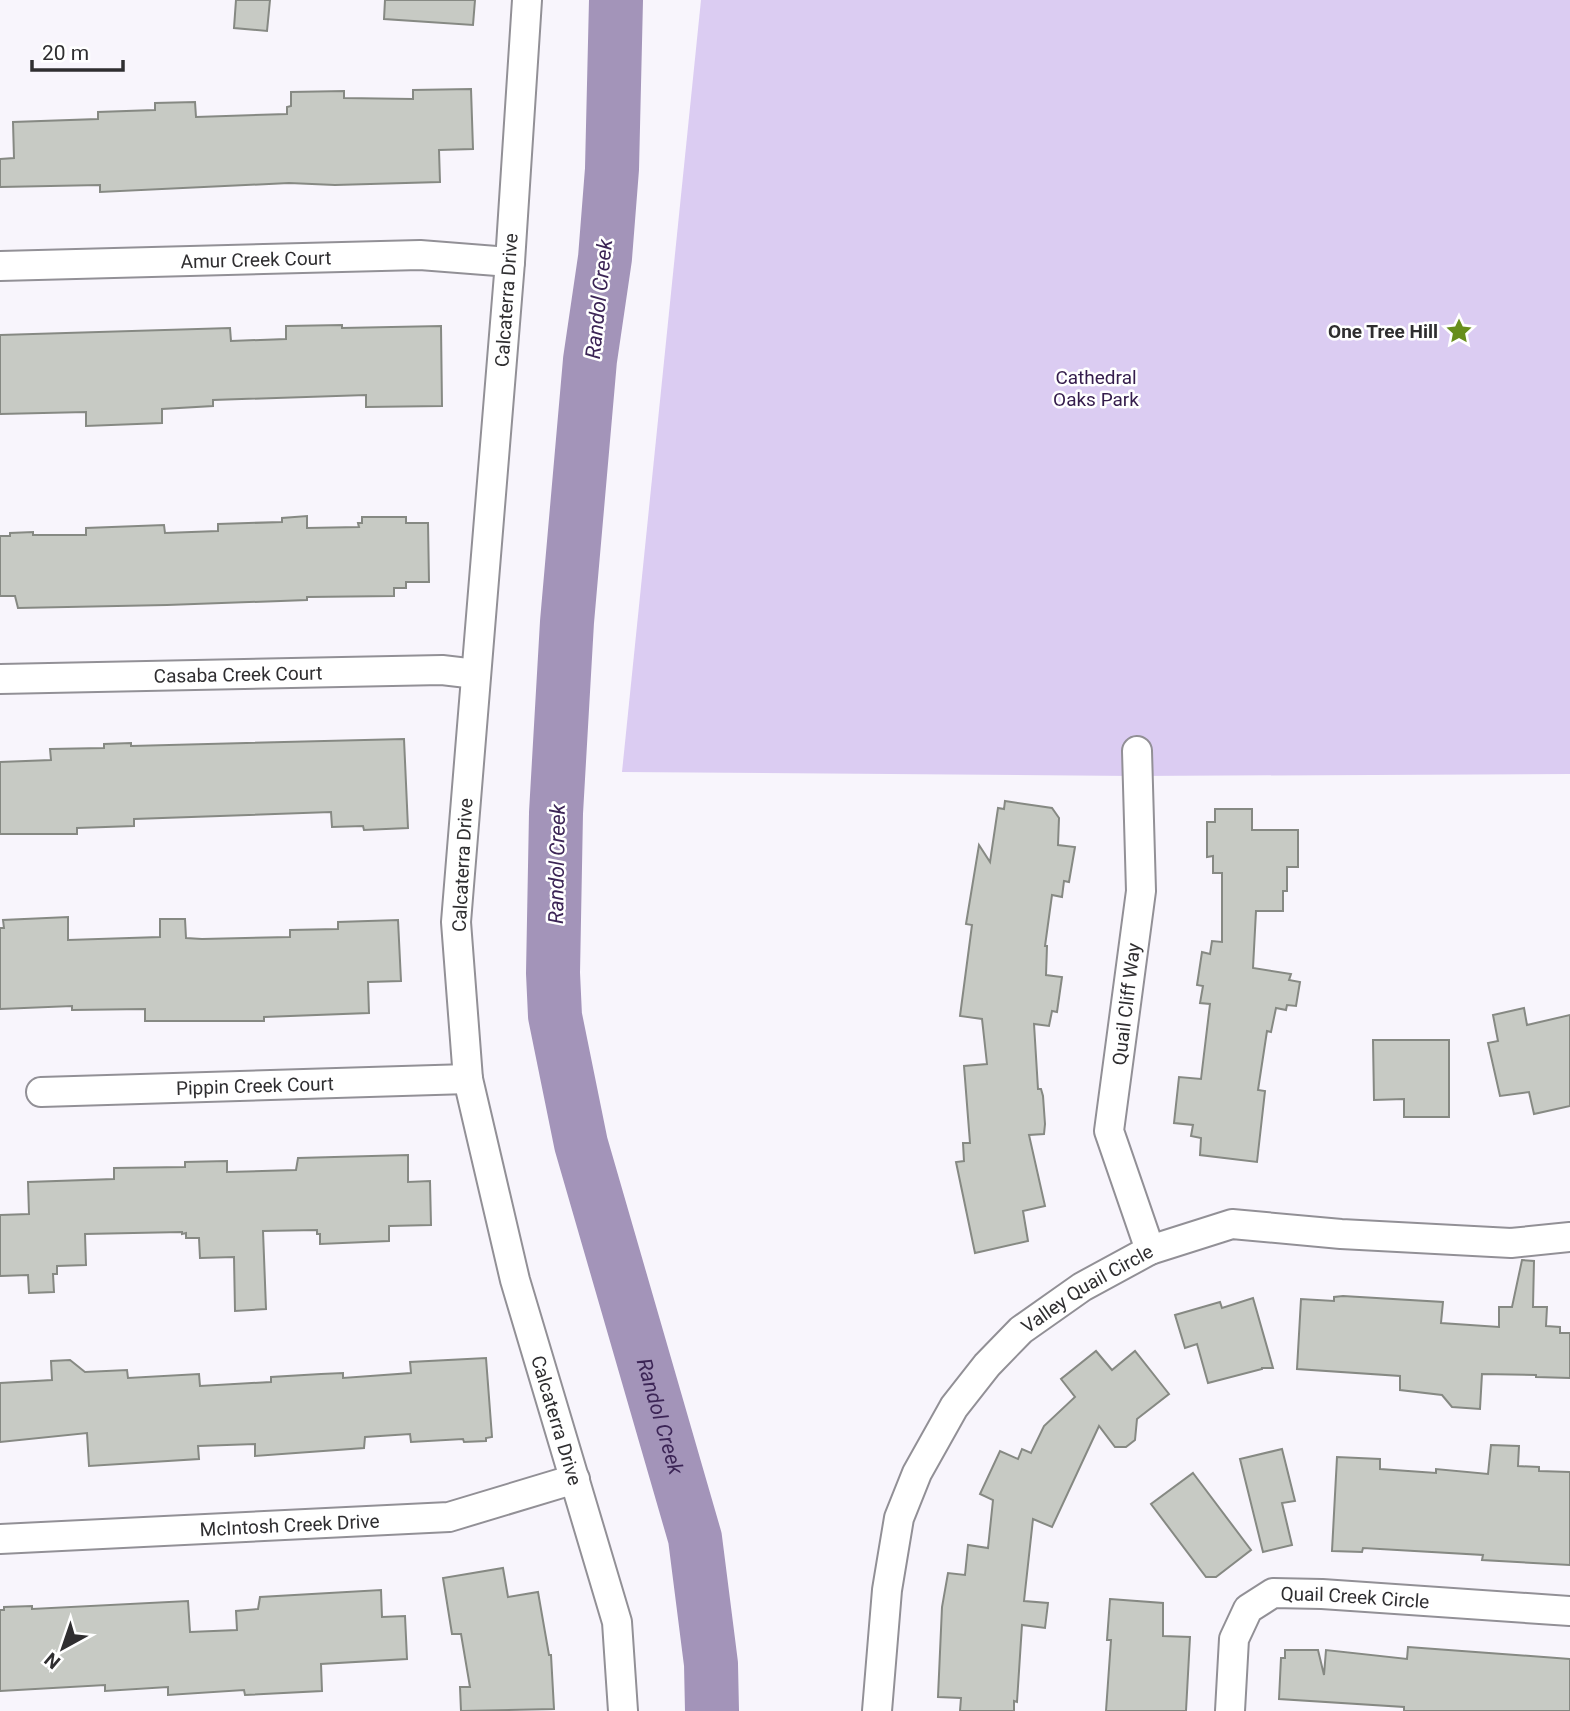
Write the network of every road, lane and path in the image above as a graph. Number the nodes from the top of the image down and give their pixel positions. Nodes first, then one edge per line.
1 (527, 0) edge
2 (510, 262) junction
3 (0, 266) edge
4 (476, 674) junction
5 (0, 679) edge
6 (1137, 751) dead end
7 (468, 1079) junction
8 (41, 1092) dead end
9 (1570, 1237) edge
10 (1150, 1250) junction
11 (575, 1479) junction
12 (0, 1539) edge
13 (1570, 1611) edge
14 (623, 1711) edge
15 (877, 1711) edge
16 (1230, 1711) edge

1 - 2 street, Calcaterra Drive
2 - 3 street, Amur Creek Court
2 - 4 street, Calcaterra Drive
4 - 5 street, Casaba Creek Court
4 - 7 street, Calcaterra Drive
6 - 10 street, Quail Cliff Way
7 - 8 street, Pippin Creek Court
7 - 11 street, Calcaterra Drive
9 - 10 street, Valley Quail Circle
10 - 15 street, Valley Quail Circle
11 - 12 street, McIntosh Creek Drive
11 - 14 street, Calcaterra Drive
13 - 16 street, Quail Creek Circle

